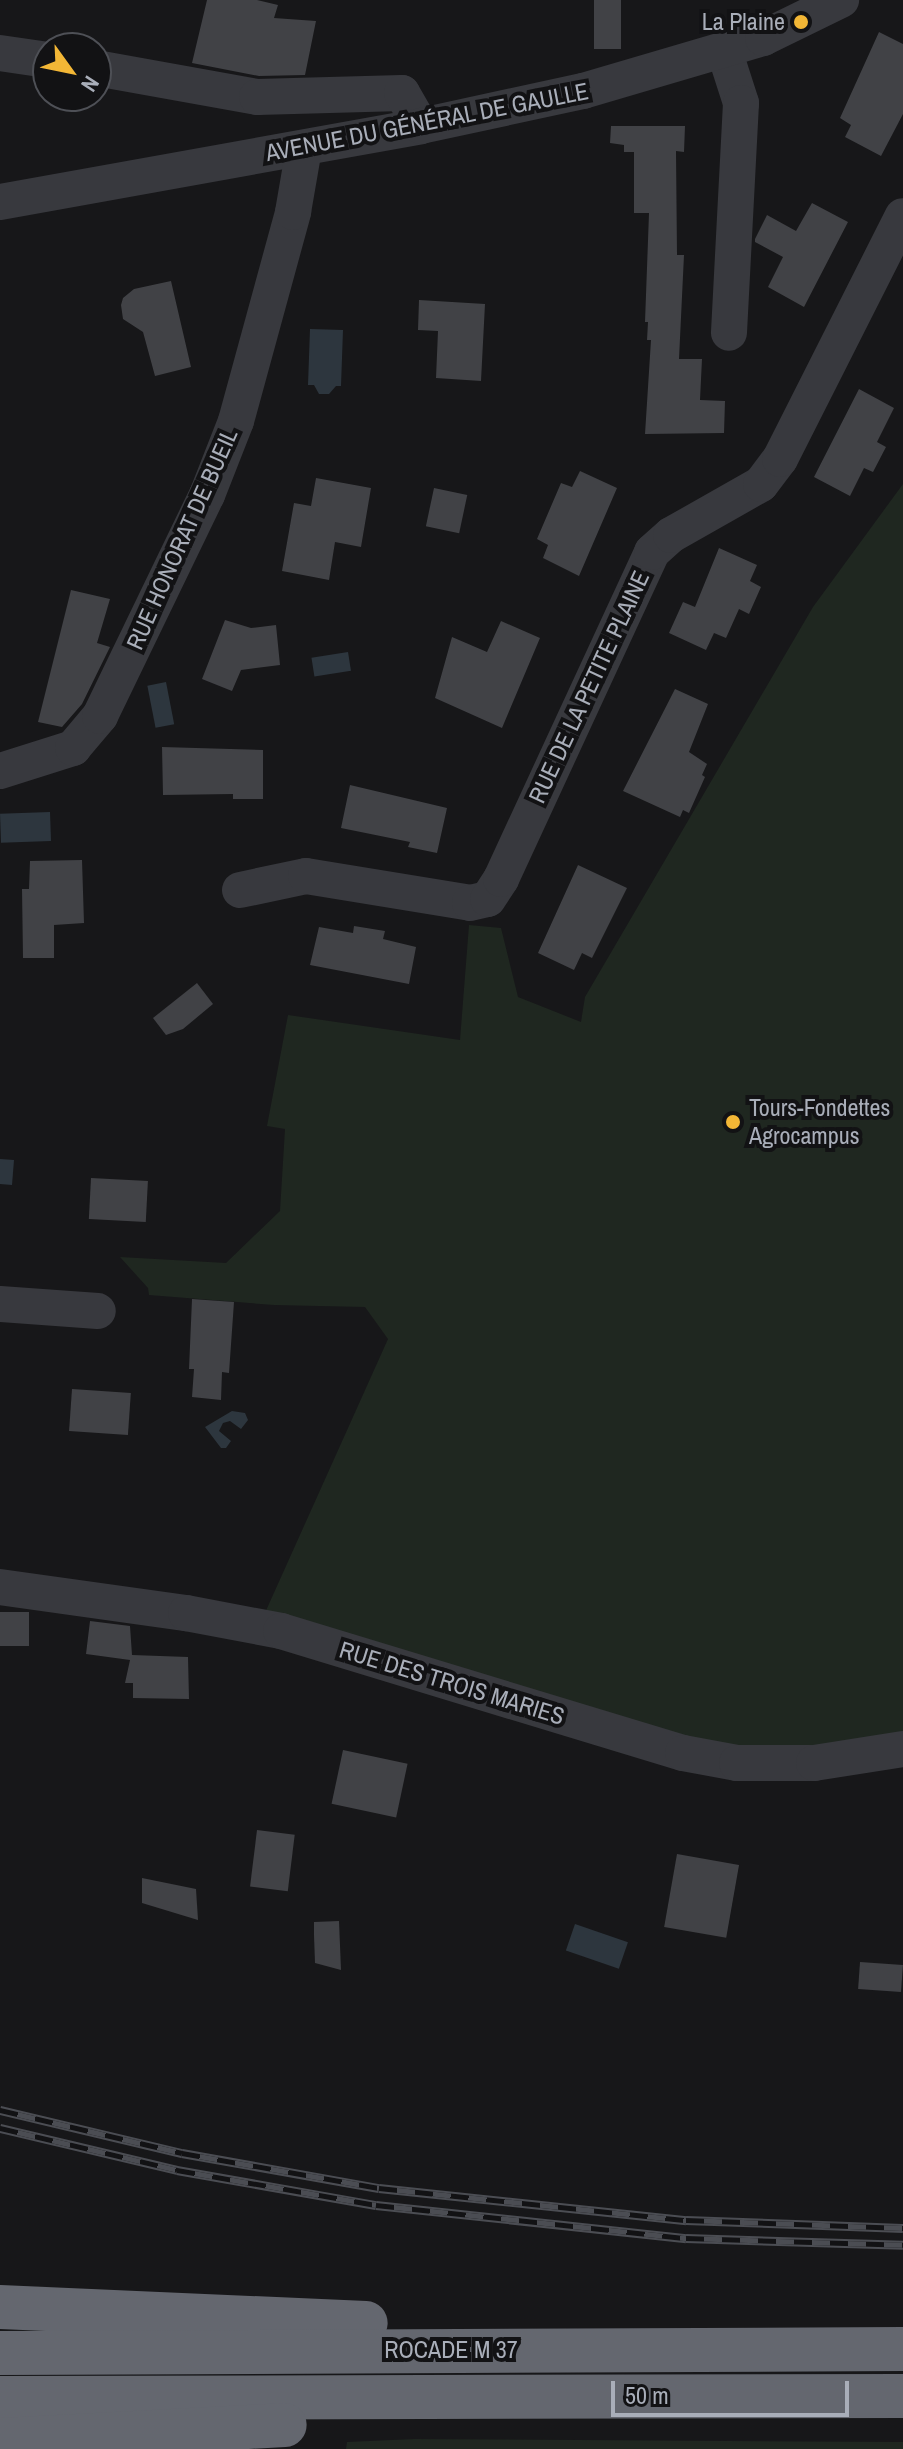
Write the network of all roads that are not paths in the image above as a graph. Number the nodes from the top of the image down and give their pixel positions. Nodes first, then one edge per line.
1 (841, 0) edge
2 (724, 50) junction
3 (0, 53) edge
4 (32, 58) edge
5 (112, 71) edge
6 (421, 126) junction
7 (304, 148) junction
8 (0, 202) edge
9 (903, 216) edge
10 (729, 333) dead end
11 (0, 771) edge
12 (240, 890) dead end
13 (0, 1304) edge
14 (98, 1311) dead end
15 (0, 1587) edge
16 (903, 1749) edge
17 (0, 2307) edge
18 (903, 2349) edge
19 (433, 2350) junction
20 (0, 2353) edge
21 (431, 2396) junction
22 (903, 2396) edge
23 (0, 2398) edge
24 (0, 2440) edge

1 - 2 street, AVENUE DU GÉNÉRAL DE GAULLE
2 - 6 street, AVENUE DU GÉNÉRAL DE GAULLE
2 - 10 street
3 - 4 street
5 - 6 street
6 - 7 street, AVENUE DU GÉNÉRAL DE GAULLE
7 - 8 street, AVENUE DU GÉNÉRAL DE GAULLE
7 - 11 street, RUE HONORAT DE BUEIL
9 - 12 street, RUE DE LA PETITE PLAINE
13 - 14 street
15 - 16 street, RUE DES TROIS MARIES
17 - 19 highway
18 - 19 highway, ROCADE M 37
19 - 20 highway, ROCADE M 37
21 - 22 highway, ROCADE M 37
21 - 23 highway, ROCADE M 37
21 - 24 highway

